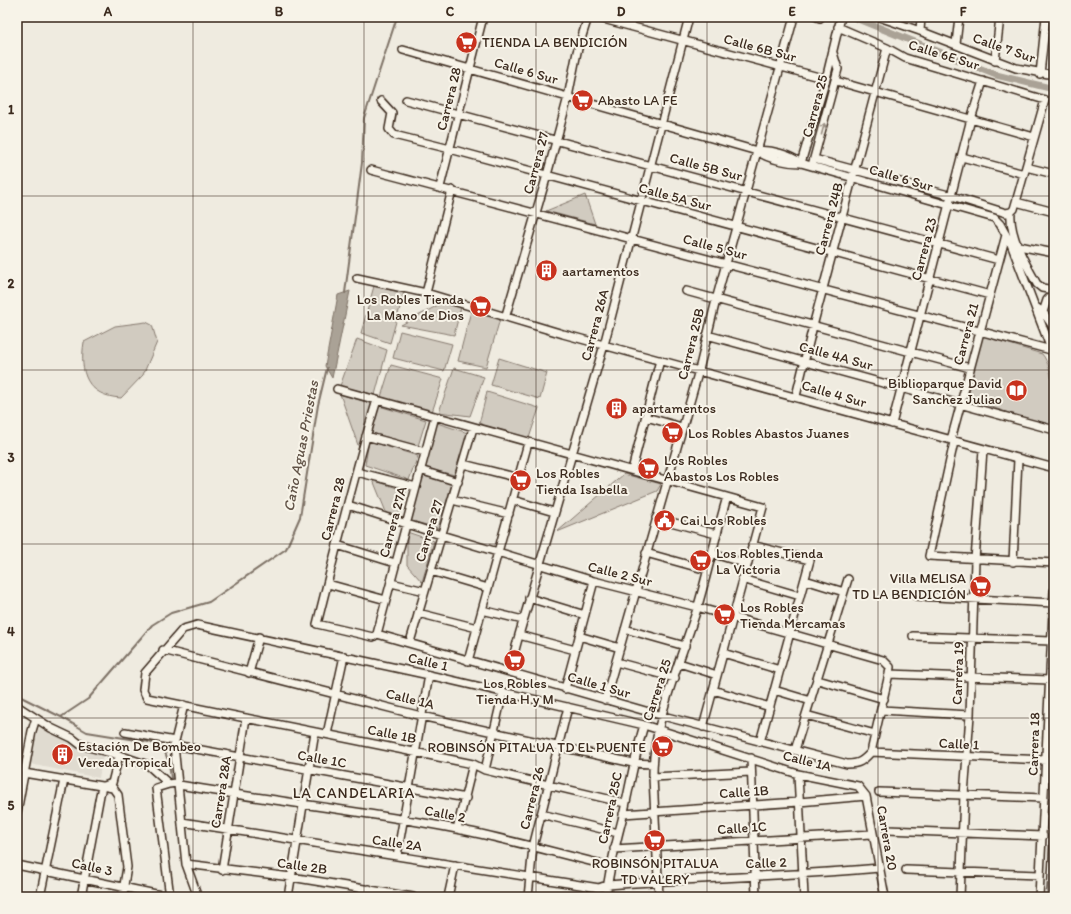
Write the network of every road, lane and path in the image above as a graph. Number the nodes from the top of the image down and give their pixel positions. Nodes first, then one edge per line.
1 (483, 17) edge
2 (588, 17) edge
3 (596, 17) edge
4 (690, 17) edge
5 (794, 17) edge
6 (880, 17) edge
7 (921, 17) edge
8 (959, 17) edge
9 (1000, 17) edge
10 (1046, 17) edge
11 (839, 22) edge
12 (920, 30) junction
13 (683, 40) junction
14 (956, 44) junction
15 (887, 48) junction
16 (403, 50) dead end
17 (833, 52) junction
18 (996, 61) junction
19 (781, 66) junction
20 (470, 69) junction
21 (1040, 74) junction
22 (1054, 75) edge
23 (826, 79) junction
24 (836, 81) junction
25 (982, 81) junction
26 (875, 92) junction
27 (568, 97) junction
28 (406, 100) dead end
29 (381, 101) dead end
30 (459, 114) junction
31 (971, 119) junction
32 (662, 123) junction
33 (1034, 138) junction
34 (556, 140) junction
35 (450, 149) junction
36 (757, 151) junction
37 (962, 157) junction
38 (801, 163) junction
39 (813, 163) junction
40 (651, 166) junction
41 (1026, 167) junction
42 (855, 169) junction
43 (371, 170) dead end
44 (1024, 174) junction
45 (1054, 174) edge
46 (547, 175) junction
47 (853, 178) junction
48 (440, 187) junction
49 (452, 190) junction
50 (746, 191) junction
51 (952, 196) junction
52 (641, 202) junction
53 (1016, 202) junction
54 (949, 206) junction
55 (1010, 212) junction
56 (1054, 212) edge
57 (536, 213) junction
58 (842, 217) junction
59 (736, 227) junction
60 (1006, 235) junction
61 (631, 238) junction
62 (939, 243) junction
63 (1019, 246) junction
64 (833, 253) junction
65 (1054, 253) edge
66 (999, 260) junction
67 (726, 263) junction
68 (356, 278) dead end
69 (930, 279) junction
70 (823, 289) junction
71 (1054, 290) edge
72 (686, 291) dead end
73 (426, 293) junction
74 (1054, 293) edge
75 (990, 295) junction
76 (716, 300) junction
77 (1036, 307) junction
78 (1043, 312) junction
79 (506, 315) junction
80 (920, 315) junction
81 (813, 326) junction
82 (1054, 328) edge
83 (980, 330) junction
84 (707, 335) junction
85 (604, 345) junction
86 (911, 352) junction
87 (1053, 354) edge
88 (660, 360) junction
89 (804, 361) junction
90 (970, 368) junction
91 (699, 370) junction
92 (901, 388) junction
93 (337, 389) dead end
94 (796, 396) junction
95 (377, 400) junction
96 (960, 404) junction
97 (435, 416) junction
98 (646, 417) junction
99 (892, 424) junction
100 (682, 427) junction
101 (473, 428) junction
102 (1051, 429) dead end
103 (366, 436) junction
104 (952, 441) junction
105 (528, 443) junction
106 (983, 450) junction
107 (425, 452) junction
108 (572, 454) junction
109 (1018, 459) junction
110 (463, 464) junction
111 (1054, 468) edge
112 (420, 470) junction
113 (632, 470) junction
114 (356, 472) junction
115 (519, 478) junction
116 (668, 480) junction
117 (458, 482) junction
118 (416, 487) junction
119 (727, 497) junction
120 (452, 500) junction
121 (513, 500) junction
122 (348, 505) junction
123 (554, 512) junction
124 (509, 514) junction
125 (656, 518) junction
126 (406, 523) junction
127 (716, 534) junction
128 (441, 536) junction
129 (337, 545) junction
130 (752, 545) junction
131 (499, 552) junction
132 (646, 553) junction
133 (711, 553) junction
134 (975, 560) junction
135 (1013, 562) junction
136 (395, 563) junction
137 (539, 564) junction
138 (747, 564) junction
139 (1054, 564) edge
140 (707, 570) junction
141 (431, 571) junction
142 (742, 579) junction
143 (848, 579) dead end
144 (805, 580) junction
145 (594, 581) junction
146 (391, 583) junction
147 (328, 584) junction
148 (488, 588) junction
149 (425, 591) junction
150 (636, 591) junction
151 (844, 592) junction
152 (1054, 592) edge
153 (800, 596) junction
154 (917, 596) dead end
155 (529, 598) junction
156 (974, 598) junction
157 (386, 600) junction
158 (1054, 603) edge
159 (697, 607) junction
160 (482, 610) junction
161 (418, 613) junction
162 (585, 615) junction
163 (1053, 615) edge
164 (732, 617) junction
165 (523, 620) junction
166 (317, 624) joint
167 (477, 628) junction
168 (625, 629) junction
169 (377, 634) junction
170 (790, 634) junction
171 (519, 635) junction
172 (579, 636) junction
173 (913, 636) dead end
174 (259, 637) junction
175 (973, 638) junction
176 (1051, 641) junction
177 (410, 642) junction
178 (829, 645) junction
179 (685, 646) junction
180 (620, 648) junction
181 (164, 650) junction
182 (575, 650) junction
183 (723, 653) junction
184 (344, 656) junction
185 (468, 661) junction
186 (616, 662) junction
187 (680, 663) junction
188 (780, 670) junction
189 (514, 672) junction
190 (249, 673) junction
191 (889, 674) junction
192 (429, 675) junction
193 (717, 675) junction
194 (675, 678) junction
195 (971, 678) junction
196 (818, 680) junction
197 (1049, 680) junction
198 (565, 689) junction
199 (713, 690) junction
200 (774, 690) junction
201 (503, 692) junction
202 (335, 694) junction
203 (151, 699) joint
204 (884, 699) junction
205 (605, 700) junction
206 (811, 701) junction
207 (184, 705) junction
208 (17, 706) edge
209 (770, 706) junction
210 (568, 707) junction
211 (881, 710) junction
212 (806, 715) junction
213 (970, 715) junction
214 (421, 716) junction
215 (36, 718) junction
216 (246, 718) junction
217 (660, 724) junction
218 (644, 726) junction
219 (703, 727) junction
220 (125, 732) dead end
221 (315, 732) junction
222 (493, 732) junction
223 (327, 734) junction
224 (875, 734) junction
225 (760, 742) junction
226 (175, 743) junction
227 (558, 746) junction
228 (795, 750) junction
229 (415, 752) junction
230 (870, 752) junction
231 (120, 755) junction
232 (240, 757) junction
233 (751, 758) junction
234 (966, 758) junction
235 (1046, 760) junction
236 (633, 763) junction
237 (473, 764) junction
238 (653, 764) junction
239 (309, 770) junction
240 (485, 770) junction
241 (751, 772) junction
242 (24, 773) junction
243 (798, 774) junction
244 (653, 777) junction
245 (64, 780) junction
246 (169, 784) junction
247 (549, 784) junction
248 (179, 785) junction
249 (858, 786) joint
250 (102, 787) junction
251 (409, 787) junction
252 (879, 792) dead end
253 (234, 795) junction
254 (964, 795) junction
255 (866, 796) junction
256 (466, 798) junction
257 (1044, 798) junction
258 (799, 802) junction
259 (625, 803) junction
260 (303, 804) junction
261 (753, 804) junction
262 (17, 812) edge
263 (655, 812) junction
264 (541, 814) junction
265 (623, 814) junction
266 (403, 820) junction
267 (182, 822) junction
268 (457, 829) junction
269 (228, 830) junction
270 (887, 830) dead end
271 (618, 833) junction
272 (963, 833) junction
273 (872, 834) junction
274 (1043, 836) junction
275 (801, 838) junction
276 (1054, 839) edge
277 (297, 841) junction
278 (754, 841) junction
279 (533, 847) junction
280 (657, 847) junction
281 (614, 849) junction
282 (397, 856) junction
283 (1041, 858) junction
284 (1053, 859) junction
285 (186, 864) junction
286 (17, 865) edge
287 (454, 865) junction
288 (610, 866) junction
289 (879, 868) junction
290 (222, 870) junction
291 (906, 870) dead end
292 (44, 871) junction
293 (960, 872) junction
294 (803, 874) junction
295 (1040, 875) junction
296 (756, 876) junction
297 (531, 877) junction
298 (291, 878) junction
299 (1053, 878) edge
300 (85, 879) junction
301 (658, 881) junction
302 (607, 885) junction
303 (124, 887) junction
304 (369, 889) junction
305 (162, 896) edge
306 (40, 897) edge
307 (81, 897) edge
308 (122, 897) edge
309 (170, 897) edge
310 (198, 897) edge
311 (288, 897) edge
312 (368, 897) edge
313 (413, 897) edge
314 (448, 897) edge
315 (528, 897) edge
316 (606, 897) edge
317 (659, 897) edge
318 (756, 897) edge
319 (804, 897) edge
320 (885, 897) edge
321 (960, 897) edge
322 (1039, 897) edge
323 (1051, 897) edge

1 - 20 street, Carrera 28
2 - 27 street, Carrera 27
3 - 13 street, Calle 6B Sur
4 - 13 street, Carrera 26A
5 - 19 street, Carrera 25B
6 - 12 street, Calle 7 Sur
7 - 12 street
8 - 14 street
9 - 18 street
10 - 21 street
11 - 15 street, Calle 6E Sur
11 - 17 street, Carrera 25
12 - 14 street, Calle 7 Sur
13 - 19 street, Calle 6B Sur
13 - 32 street, Carrera 26A
14 - 18 street, Calle 7 Sur
15 - 25 street, Calle 6E Sur
15 - 26 street, Carrera 24B
16 - 20 street, Calle 6 Sur
17 - 23 street, Carrera 25
17 - 24 street, Carrera 25
18 - 21 street, Calle 7 Sur
19 - 23 street, Calle 6B Sur
19 - 36 street, Carrera 25B
20 - 27 street, Calle 6 Sur
20 - 30 street, Carrera 28
21 - 22 street, Calle 7 Sur
23 - 38 street, Carrera 25
24 - 26 street
39 -> 24 street, Carrera 25
25 - 31 street, Carrera 23
25 - 33 street, Calle 6E Sur
26 - 31 street
26 - 42 street, Carrera 24B
27 - 32 street, Calle 6 Sur
27 - 34 street, Carrera 27
28 - 30 street, Calle 5B Sur
29 - 35 street, Calle 5A Sur
30 - 34 street, Calle 5B Sur
30 - 35 street, Carrera 28
31 - 33 street
31 - 37 street, Carrera 23
32 - 36 street, Calle 6 Sur
32 - 40 street, Carrera 26A
33 - 41 street
34 - 40 street, Calle 5B Sur
34 - 46 street, Carrera 27
35 - 46 street, Calle 5A Sur
35 - 48 street, Carrera 28
36 - 38 street, Calle 6 Sur
36 - 50 street, Carrera 25B
37 - 44 street
37 - 51 street, Carrera 23
38 - 39 street, Calle 6 Sur
39 - 42 street
39 - 47 street, Calle 6 Sur
40 - 50 street, Calle 5B Sur
40 - 52 street, Carrera 26A
41 - 44 street
41 - 45 street
42 - 47 street, Carrera 24B
42 - 51 street
43 - 48 street, Calle 5 Sur
44 - 53 street
46 - 52 street, Calle 5A Sur
46 - 57 street, Carrera 27
47 - 54 street, Calle 6 Sur
47 - 58 street, Carrera 24B
48 - 49 street, Calle 5 Sur
49 - 57 street, Calle 5 Sur
49 - 73 street
50 - 58 street, Calle 5B Sur
50 - 59 street, Carrera 25B
51 - 54 street, Carrera 23
51 - 55 street
52 - 59 street, Calle 5A Sur
52 - 61 street, Carrera 26A
53 - 55 street
53 - 56 street
54 - 60 street, Calle 6 Sur
54 - 62 street, Carrera 23
55 - 63 street
57 - 61 street, Calle 5 Sur
57 - 79 street, Carrera 27
58 - 62 street, Calle 5B Sur
58 - 64 street, Carrera 24B
59 - 64 street, Calle 5A Sur
59 - 67 street, Carrera 25B
60 - 66 street, Carrera 21
60 - 77 street
61 - 67 street, Calle 5 Sur
61 - 85 street, Carrera 26A
62 - 66 street, Calle 5B Sur
62 - 69 street, Carrera 23
63 - 65 street
63 - 71 street
64 - 69 street, Calle 5A Sur
64 - 70 street, Carrera 24B
66 - 75 street, Carrera 21
67 - 70 street, Calle 5 Sur
67 - 76 street, Carrera 25B
68 - 73 street, Calle 4 Sur
69 - 75 street, Calle 5A Sur
69 - 80 street, Carrera 23
70 - 80 street, Calle 5 Sur
70 - 81 street, Carrera 24B
72 - 76 street
73 - 79 street, Calle 4 Sur
74 - 78 street
75 - 83 street, Carrera 21
76 - 81 street
76 - 84 street, Carrera 25B
77 - 78 street
77 - 87 street
78 - 82 street
79 - 85 street, Calle 4 Sur
80 - 83 street, Calle 5 Sur
80 - 86 street, Carrera 23
81 - 86 street
81 - 89 street, Carrera 24B
83 - 87 street, Calle 5 Sur
83 - 90 street, Carrera 21
84 - 89 street, Calle 4A Sur
84 - 91 street, Carrera 25B
85 - 88 street, Calle 4 Sur
85 - 108 street, Carrera 26A
86 - 90 street
86 - 92 street, Carrera 23
88 - 91 street, Calle 4 Sur
88 - 98 street
89 - 92 street, Calle 4A Sur
89 - 94 street, Carrera 24B
90 - 96 street, Carrera 21
91 - 94 street, Calle 4 Sur
91 - 100 street, Carrera 25B
92 - 96 street, Calle 4A Sur
92 - 99 street, Carrera 23
93 - 95 street
94 - 99 street, Calle 4 Sur
95 - 97 street
95 - 103 street, Carrera 28
96 - 102 street, Calle 4A Sur
96 - 104 street, Carrera 21
97 - 101 street
97 - 107 street, Carrera 27A
98 - 100 street
98 - 113 street
99 - 104 street, Calle 4 Sur
100 - 116 street, Carrera 25B
101 - 105 street
101 - 110 street, Carrera 27
103 - 107 street
103 - 114 street, Carrera 28
104 - 106 street, Calle 4 Sur
104 - 134 street, Carrera 21
105 - 108 street
105 - 115 street
106 - 109 street, Calle 4 Sur
106 - 134 street, Carrera 19
107 - 112 street, Carrera 27A
108 - 113 street
108 - 123 street, Carrera 26A
109 - 111 street, Calle 4 Sur
109 - 135 street
110 - 115 street
110 - 117 street, Carrera 27
112 - 117 street
112 - 118 street, Carrera 27A
113 - 116 street
114 - 118 street
114 - 122 street, Carrera 28
115 - 121 street
116 - 119 street
116 - 125 street, Carrera 25B
117 - 120 street, Carrera 27
118 - 126 street, Carrera 27A
119 - 127 street, Carrera 25
119 - 130 street
120 - 124 street
120 - 128 street, Carrera 27
121 - 123 street
121 - 124 street
122 - 126 street, Calle 2 Sur
122 - 129 street, Carrera 28
123 - 137 street, Carrera 26A
124 - 131 street
125 - 127 street
125 - 132 street, Carrera 25B
126 - 128 street, Calle 2 Sur
126 - 136 street, Carrera 27A
127 - 133 street, Carrera 25
128 - 131 street, Calle 2 Sur
128 - 141 street, Carrera 27
129 - 136 street
129 - 147 street, Carrera 28
130 - 138 street
130 - 144 street
131 - 137 street, Calle 2 Sur
131 - 148 street
132 - 140 street
132 - 150 street, Carrera 25B
133 - 138 street
133 - 140 street, Carrera 25
134 - 135 street
134 - 156 street, Carrera 19
135 - 139 street
136 - 146 street, Carrera 27A
137 - 145 street, Calle 2 Sur
137 - 155 street, Carrera 26A
138 - 142 street
140 - 159 street, Carrera 25
141 - 148 street
141 - 149 street, Carrera 27
142 - 153 street
142 - 164 street
143 - 151 street
144 - 151 street
144 - 153 street
145 - 150 street, Calle 2 Sur
145 - 162 street
146 - 149 street
146 - 157 street, Carrera 27A
147 - 157 street
147 - 166 street, Carrera 28
148 - 160 street
149 - 161 street, Carrera 27
150 - 159 street, Calle 2 Sur
150 - 168 street, Carrera 25B
151 - 178 street
152 - 158 street, Carrera 18
153 - 170 street
154 - 156 street
155 - 162 street
155 - 165 street, Carrera 26A
156 - 158 street
156 - 175 street, Carrera 19
157 - 169 street, Carrera 27A
158 - 163 street, Carrera 18
159 - 164 street, Calle 2 Sur
159 - 179 street, Carrera 25
160 - 165 street
160 - 167 street
161 - 167 street
161 - 177 street, Carrera 27
162 - 172 street
163 - 176 street, Carrera 18
164 - 170 street, Calle 2 Sur
164 - 183 street
165 - 171 street, Carrera 26A
166 - 169 street, Calle 1 Sur
167 - 185 street
168 - 179 street
168 - 180 street, Carrera 25B
169 - 177 street, Calle 1 Sur
170 - 178 street, Calle 2 Sur
170 - 188 street
171 - 182 street
171 - 189 street, Carrera 26A
172 - 180 street
172 - 182 street
173 - 175 street
174 - 181 street, Calle 1
174 - 184 street, Calle 1
174 - 190 street
175 - 176 street
175 - 195 street, Carrera 19
176 - 197 street, Carrera 18
177 - 185 street, Calle 1 Sur
178 - 191 street, Calle 2 Sur
178 - 196 street
179 - 187 street, Carrera 25
180 - 186 street, Carrera 25B
181 - 190 street, Calle 1A
181 - 203 street, Calle 1
182 - 198 street
183 - 188 street
183 - 193 street
184 - 192 street, Calle 1
184 - 202 street
185 - 189 street, Calle 1 Sur
186 - 194 street
186 - 205 street, Carrera 25B
187 - 193 street
187 - 194 street, Carrera 25
188 - 200 street
189 - 198 street, Calle 1 Sur
190 - 202 street, Calle 1A
191 - 195 street
191 - 204 street
192 - 201 street, Calle 1
192 - 214 street
193 - 199 street
194 - 217 street, Carrera 25
195 - 197 street
195 - 213 street, Carrera 19
196 - 204 street
196 - 206 street
197 - 235 street, Carrera 18
198 - 205 street, Calle 1 Sur
199 - 209 street
199 - 219 street
200 - 206 street
200 - 209 street
201 - 210 street, Calle 1
201 - 222 street
202 - 214 street, Calle 1A
202 - 223 street
203 - 207 street, Calle 1B
204 - 211 street
205 - 217 street, Calle 1 Sur
206 - 212 street
207 - 216 street, Calle 1B
207 - 226 street
208 - 215 street
209 - 225 street
210 - 218 street, Calle 1
210 - 227 street, Carrera 26
211 - 213 street
211 - 224 street
212 - 224 street
212 - 228 street
213 - 234 street, Carrera 19
214 - 222 street, Calle 1A
214 - 229 street
215 - 231 street
215 - 242 street
216 - 221 street, Calle 1B
216 - 232 street, Carrera 28A
217 - 218 street, Calle 1
217 - 219 street, Calle 1 Sur
217 - 233 street, Calle 1
217 - 238 street, Carrera 25
218 - 236 street, Carrera 25C
219 - 225 street, Calle 1 Sur
220 - 226 street, Calle 1C
221 - 223 street, Calle 1B
221 - 239 street
222 - 227 street, Calle 1A
222 - 240 street
223 - 229 street, Calle 1B
224 - 230 street
225 - 228 street, Calle 1 Sur
226 - 232 street, Calle 1C
226 - 248 street
227 - 236 street, Calle 1A
227 - 247 street, Carrera 26
228 - 230 street, Calle 1 Sur
229 - 237 street, Calle 1B
229 - 251 street
230 - 234 street, Calle 1
231 - 246 street
231 - 250 street
232 - 239 street, Calle 1C
232 - 253 street, Carrera 28A
233 - 241 street
233 - 243 street, Calle 1A
234 - 235 street, Calle 1
234 - 254 street, Carrera 19
235 - 257 street, Carrera 18
236 - 238 street, Calle 1A
236 - 259 street, Carrera 25C
237 - 240 street, Calle 1B
237 - 256 street
238 - 244 street, Carrera 25
239 - 251 street, Calle 1C
239 - 260 street
240 - 247 street, Calle 1B
241 - 244 street
241 - 261 street
242 - 245 street
242 - 262 street
243 - 249 street, Calle 1A
243 - 258 street
244 - 263 street, Carrera 25
245 - 250 street
245 - 292 street
246 - 248 street, Calle 2
246 - 309 street
247 - 259 street, Calle 1B
247 - 264 street, Carrera 26
248 - 253 street, Calle 2
248 - 267 street
249 - 255 street, Carrera 20
250 - 300 street
250 - 303 street
251 - 256 street, Calle 1C
251 - 266 street
252 - 254 street
253 - 260 street, Calle 2
253 - 269 street, Carrera 28A
254 - 257 street
254 - 272 street, Carrera 19
255 - 258 street, Calle 1B
255 - 273 street, Carrera 20
256 - 268 street
257 - 274 street, Carrera 18
258 - 261 street, Calle 1B
258 - 275 street
259 - 265 street, Carrera 25C
260 - 266 street, Calle 2
260 - 277 street
261 - 263 street, Calle 1B
261 - 278 street
263 - 265 street, Calle 1B
263 - 280 street, Carrera 25
264 - 271 street
264 - 279 street, Carrera 26
265 - 271 street, Carrera 25C
266 - 268 street, Calle 2
266 - 282 street
267 - 269 street, Calle 2A
267 - 285 street
268 - 279 street, Calle 2
269 - 277 street, Calle 2A
269 - 290 street, Carrera 28A
270 - 272 street
271 - 281 street, Carrera 25C
272 - 274 street
272 - 293 street, Carrera 19
273 - 275 street, Calle 1C
273 - 289 street, Carrera 20
274 - 283 street, Carrera 18
275 - 278 street, Calle 1C
275 - 294 street
276 - 284 street
277 - 282 street, Calle 2A
277 - 298 street
278 - 280 street, Calle 1C
278 - 296 street
279 - 288 street, Calle 2
279 - 297 street, Carrera 26
280 - 281 street, Calle 1C
280 - 301 street, Carrera 25
281 - 288 street, Carrera 25C
282 - 287 street, Calle 2A
283 - 284 street
283 - 295 street, Carrera 18
284 - 299 street
285 - 290 street, Calle 2B
285 - 310 street
286 - 292 street, Calle 3
287 - 297 street, Calle 2A
287 - 314 street
288 - 302 street, Carrera 25C
289 - 294 street, Calle 2
289 - 320 street, Carrera 20
290 - 298 street, Calle 2B
291 - 293 street
292 - 300 street, Calle 3
292 - 306 street
293 - 295 street
293 - 321 street, Carrera 19
294 - 296 street, Calle 2
294 - 319 street
295 - 322 street, Carrera 18
296 - 301 street, Calle 2
296 - 318 street
297 - 302 street, Calle 2A
297 - 315 street, Carrera 26
298 - 304 street, Calle 2B
298 - 311 street
299 - 323 street
300 - 303 street, Calle 3
300 - 307 street
301 - 302 street, Calle 2
301 - 317 street, Carrera 25
302 - 316 street, Carrera 25C
303 - 305 street, Calle 3
303 - 308 street
304 - 312 street
304 - 313 street, Calle 2B
305 - 309 street, Calle 3

